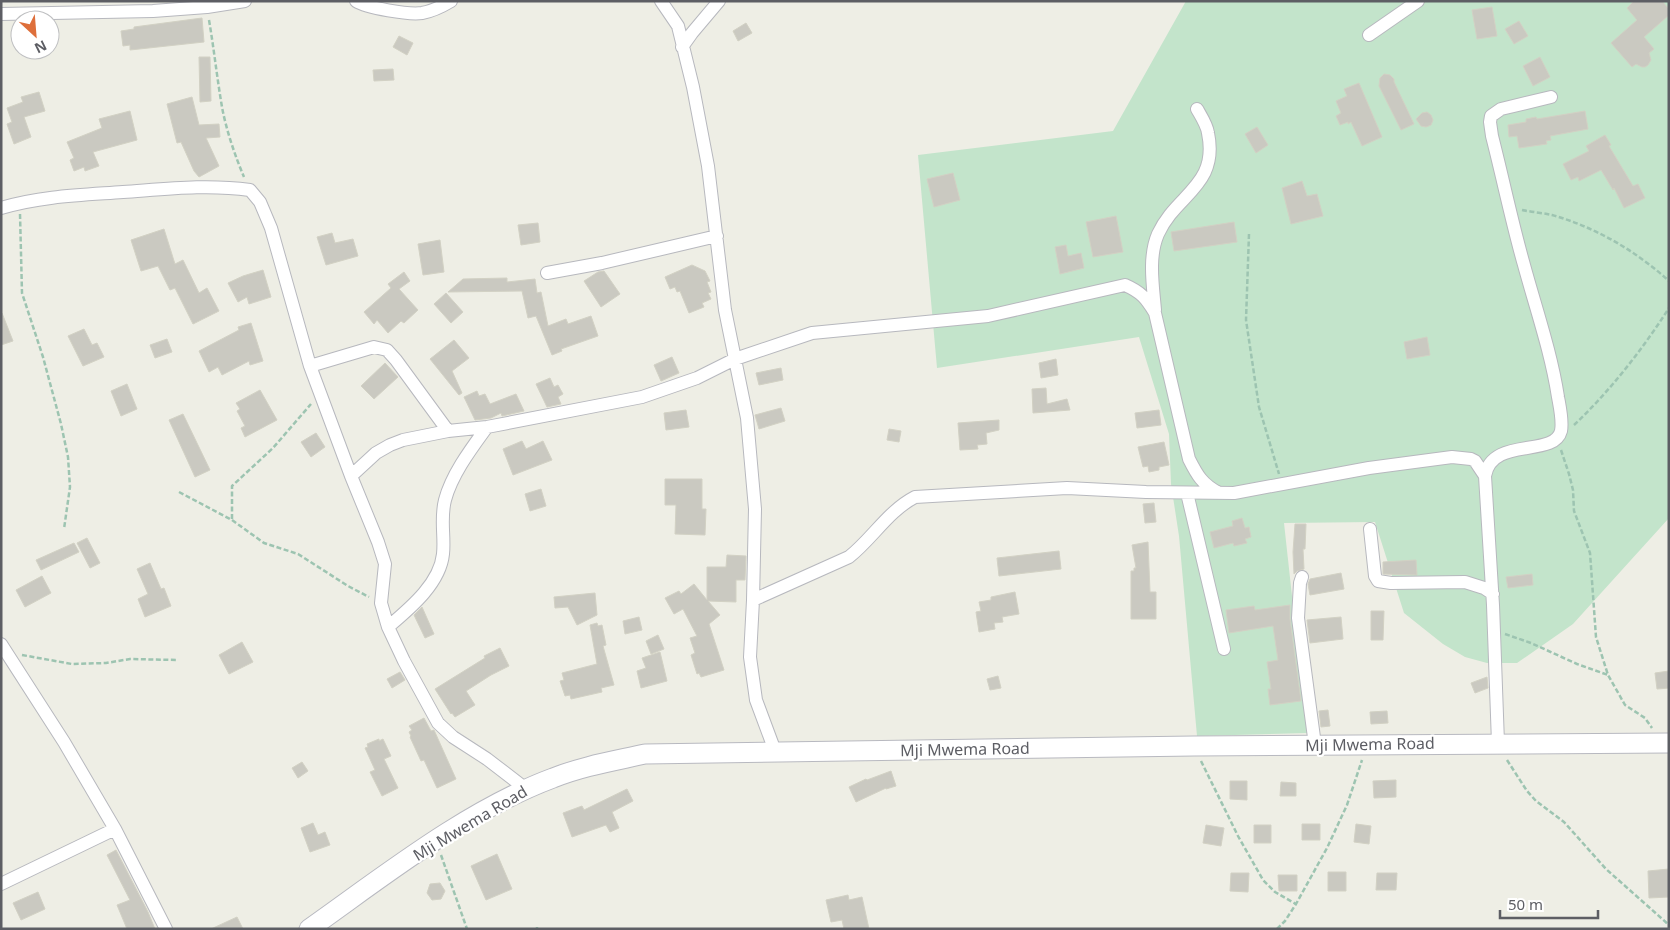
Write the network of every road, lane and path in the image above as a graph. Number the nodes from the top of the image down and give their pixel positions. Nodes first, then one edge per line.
1 (245, 1) edge
2 (356, 1) edge
3 (451, 1) edge
4 (661, 1) edge
5 (719, 1) edge
6 (1418, 1) edge
7 (207, 7) junction
8 (1, 14) edge
9 (1370, 36) dead end
10 (682, 47) junction
11 (1551, 97) dead end
12 (1197, 108) dead end
13 (250, 190) junction
14 (20, 203) junction
15 (1, 208) edge
16 (1510, 209) junction
17 (1249, 234) dead end
18 (717, 236) junction
19 (547, 273) dead end
20 (1669, 281) edge
21 (1669, 308) edge
22 (1155, 313) junction
23 (736, 359) junction
24 (310, 366) junction
25 (320, 394) junction
26 (487, 427) junction
27 (448, 431) junction
28 (1559, 435) junction
29 (351, 476) junction
30 (1485, 476) junction
31 (1282, 485) junction
32 (179, 492) dead end
33 (1187, 493) junction
34 (1219, 493) junction
35 (232, 520) junction
36 (64, 529) dead end
37 (1370, 529) dead end
38 (1302, 576) dead end
39 (1493, 594) junction
40 (753, 600) junction
41 (381, 603) junction
42 (388, 627) junction
43 (1494, 630) junction
44 (4, 648) edge
45 (1224, 649) dead end
46 (177, 660) dead end
47 (1608, 674) junction
48 (1498, 743) junction
49 (1664, 743) edge
50 (1368, 744) junction
51 (1316, 745) junction
52 (1194, 746) junction
53 (775, 751) junction
54 (526, 789) junction
55 (115, 829) junction
56 (436, 841) junction
57 (1, 884) edge
58 (1296, 904) junction
59 (1669, 925) edge
60 (166, 929) edge
61 (308, 929) edge
62 (467, 929) edge
63 (1278, 929) edge

1 - 7 street
2 - 3 street
4 - 10 street
5 - 10 street
6 - 9 street
7 - 8 street
7 - 13 path
10 - 18 street
11 - 16 street
12 - 22 street
13 - 14 street
13 - 24 street
14 - 15 street
14 - 36 path
16 - 20 path
16 - 28 street
17 - 31 path
18 - 19 street
18 - 23 street
21 - 28 path
22 - 23 street
22 - 34 street
23 - 26 street
23 - 40 street
24 - 25 street
24 - 27 street
25 - 29 street
25 - 35 path
26 - 27 street
26 - 42 street
27 - 29 street
28 - 30 street
28 - 47 path
29 - 41 street
30 - 31 street
30 - 39 street
31 - 34 street
32 - 35 path
33 - 34 street
33 - 40 street
33 - 45 street
35 - 41 path
37 - 39 street
38 - 51 street
39 - 43 street
40 - 53 street
41 - 42 street
42 - 54 street
43 - 47 path
43 - 48 street
44 - 46 path
44 - 55 street
47 - 49 path
48 - 49 main road, Mji Mwema Road
48 - 50 main road, Mji Mwema Road
48 - 59 path
50 - 51 main road, Mji Mwema Road
50 - 58 path
51 - 52 main road, Mji Mwema Road
52 - 53 main road, Mji Mwema Road
52 - 58 path
53 - 54 main road, Mji Mwema Road
54 - 56 main road, Mji Mwema Road
55 - 57 street
55 - 60 street
56 - 61 main road, Mji Mwema Road
56 - 62 path
58 - 63 path

